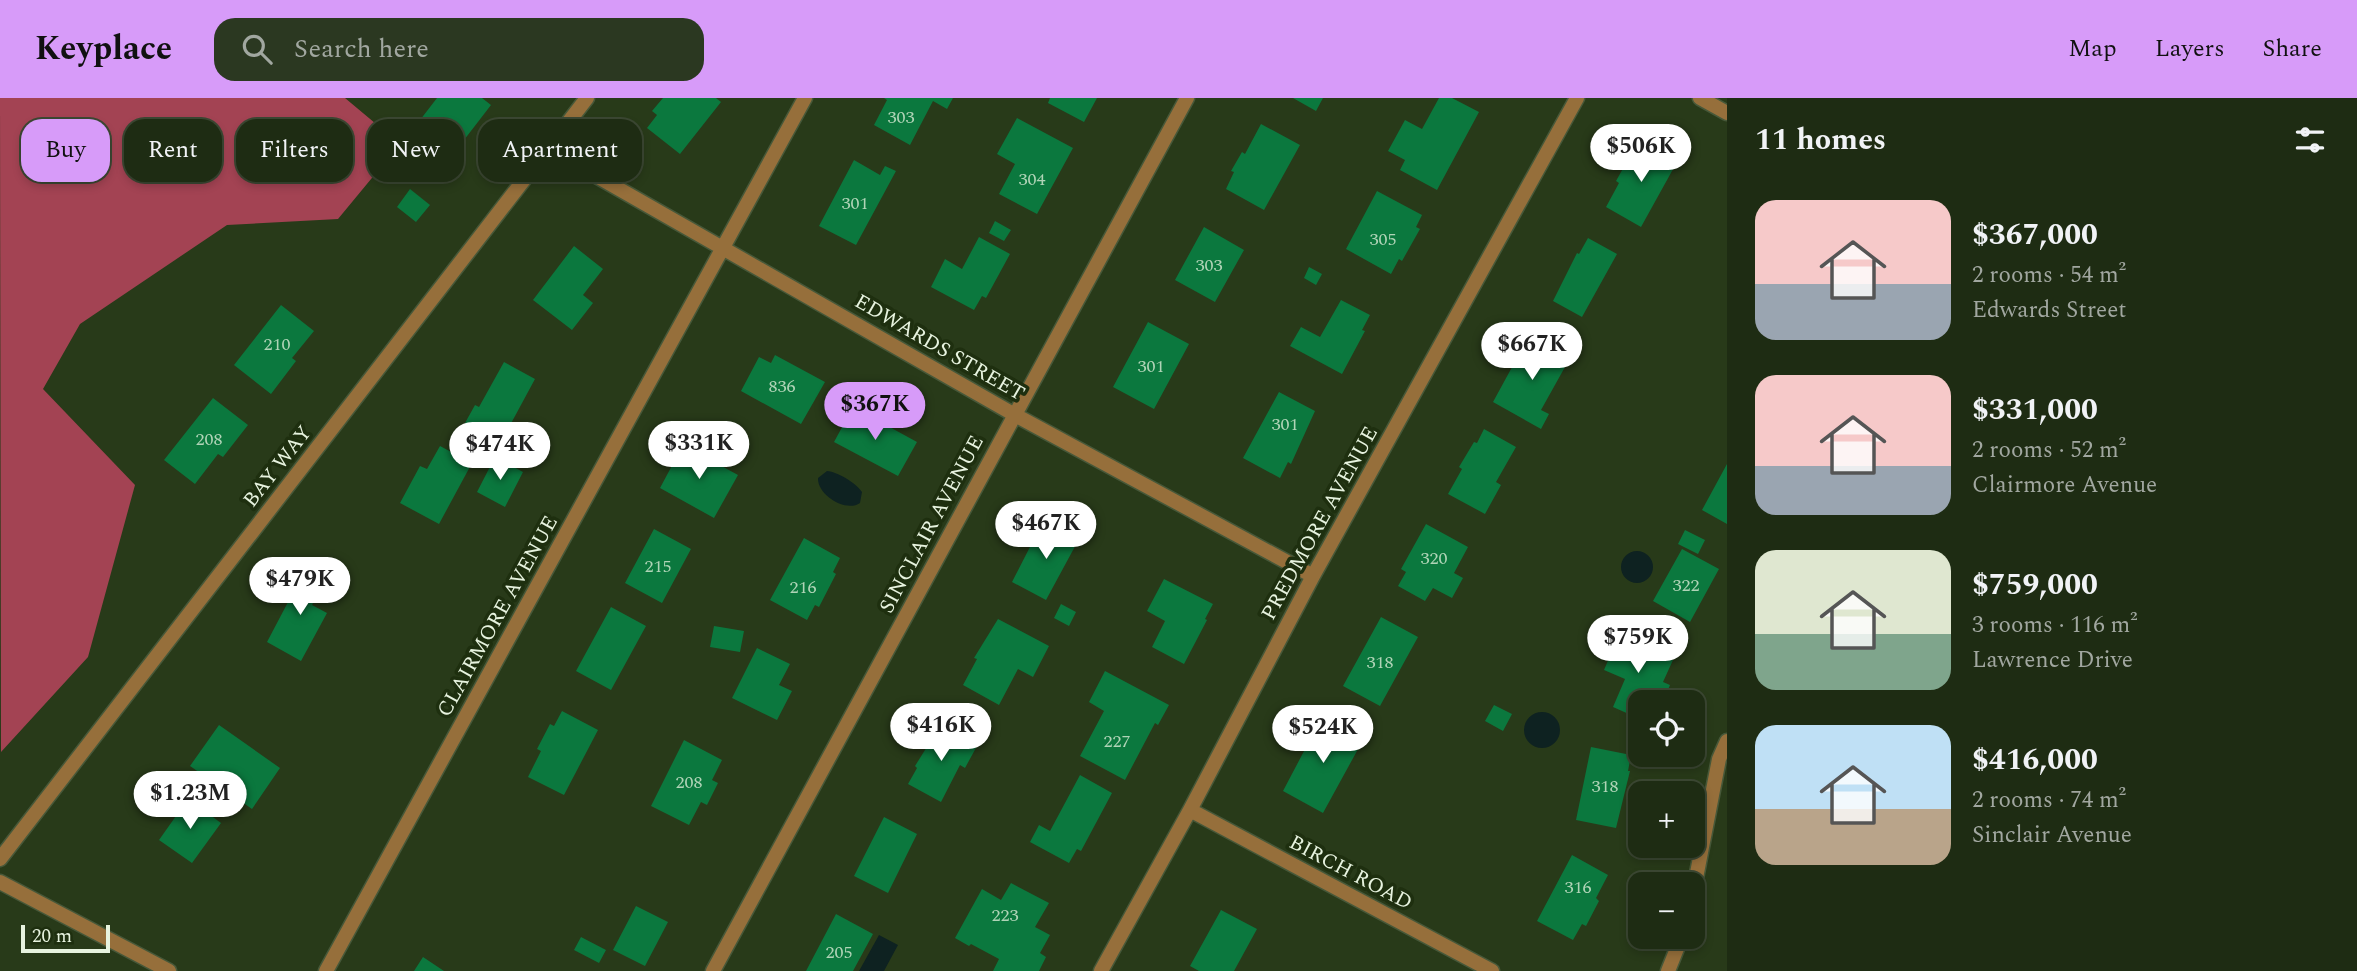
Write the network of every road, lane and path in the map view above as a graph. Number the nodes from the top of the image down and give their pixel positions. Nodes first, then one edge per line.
1 (587, 98) edge
2 (805, 98) edge
3 (1187, 98) edge
4 (1577, 98) edge
5 (1700, 98) edge
6 (1727, 113) edge
7 (571, 119) edge
8 (523, 182) edge
9 (608, 182) edge
10 (723, 247) junction
11 (1015, 415) junction
12 (1313, 576) junction
13 (1727, 741) edge
14 (1190, 810) junction
15 (0, 859) edge
16 (1697, 872) edge
17 (0, 882) edge
18 (1677, 949) edge
19 (169, 971) edge
20 (326, 971) edge
21 (713, 971) edge
22 (1101, 971) edge
23 (1492, 971) edge
24 (1668, 971) edge

1 - 7 street, BAY WAY
2 - 10 street, CLAIRMORE AVENUE
3 - 11 street, SINCLAIR AVENUE
4 - 12 street, PREDMORE AVENUE
5 - 6 street
8 - 15 street, BAY WAY
9 - 10 street, EDWARDS STREET
10 - 11 street, EDWARDS STREET
10 - 20 street, CLAIRMORE AVENUE
11 - 12 street, EDWARDS STREET
11 - 21 street, SINCLAIR AVENUE
12 - 14 street, PREDMORE AVENUE
13 - 16 street
14 - 22 street, PREDMORE AVENUE
14 - 23 street, BIRCH ROAD
17 - 19 street
18 - 24 street

